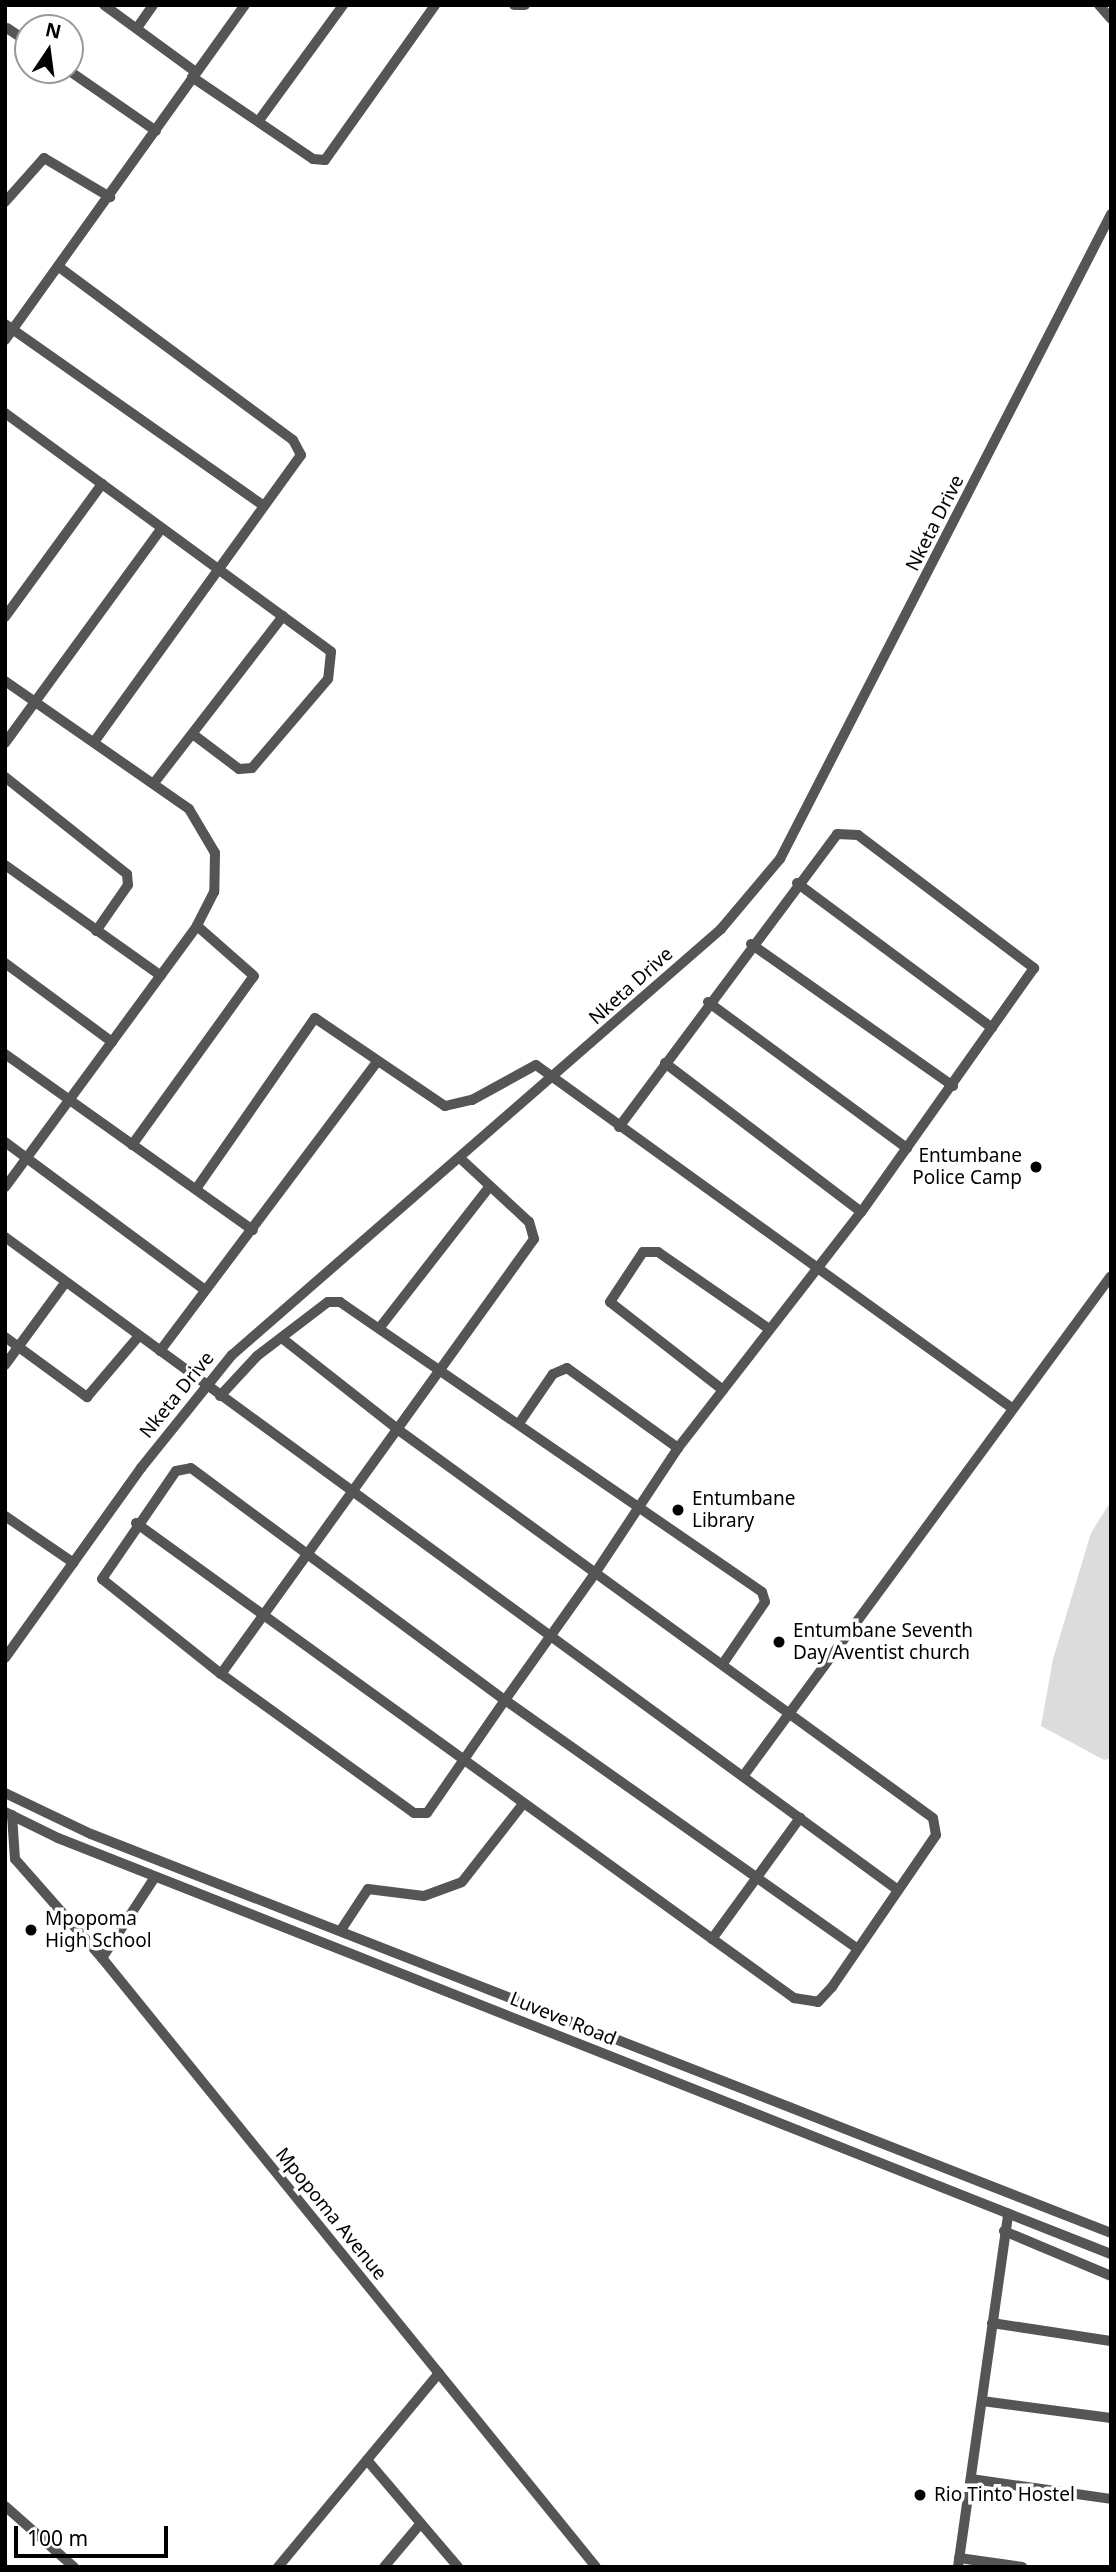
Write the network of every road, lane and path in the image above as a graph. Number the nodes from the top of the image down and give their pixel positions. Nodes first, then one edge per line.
1 (104, 5) edge
2 (153, 5) edge
3 (245, 5) edge
4 (343, 5) edge
5 (436, 5) edge
6 (514, 5) edge
7 (525, 5) edge
8 (1099, 5) edge
9 (1111, 19) edge
10 (7, 28) dead end
11 (137, 28) junction
12 (14, 33) edge
13 (194, 75) junction
14 (84, 81) edge
15 (260, 119) junction
16 (156, 131) junction
17 (110, 197) junction
18 (5, 202) edge
19 (1111, 214) edge
20 (59, 267) junction
21 (9, 326) edge
22 (5, 340) edge
23 (5, 413) edge
24 (102, 484) junction
25 (264, 505) junction
26 (161, 529) junction
27 (221, 570) junction
28 (283, 616) junction
29 (5, 617) edge
30 (5, 681) edge
31 (34, 702) junction
32 (194, 735) junction
33 (95, 741) junction
34 (5, 743) edge
35 (5, 777) edge
36 (154, 783) junction
37 (5, 865) edge
38 (797, 883) junction
39 (197, 926) junction
40 (96, 931) junction
41 (751, 944) junction
42 (5, 963) edge
43 (161, 976) junction
44 (708, 1002) junction
45 (992, 1028) junction
46 (112, 1042) junction
47 (5, 1054) edge
48 (377, 1062) junction
49 (665, 1063) junction
50 (555, 1078) junction
51 (953, 1086) junction
52 (70, 1100) junction
53 (619, 1126) junction
54 (5, 1142) edge
55 (132, 1145) junction
56 (907, 1148) junction
57 (27, 1158) junction
58 (460, 1158) junction
59 (490, 1186) junction
60 (5, 1187) edge
61 (196, 1189) junction
62 (861, 1212) junction
63 (253, 1230) junction
64 (5, 1237) edge
65 (820, 1265) junction
66 (1111, 1276) edge
67 (65, 1283) junction
68 (205, 1290) junction
69 (381, 1326) junction
70 (769, 1329) junction
71 (139, 1336) junction
72 (5, 1337) edge
73 (283, 1339) junction
74 (18, 1347) junction
75 (160, 1351) junction
76 (5, 1365) edge
77 (443, 1371) junction
78 (205, 1384) junction
79 (723, 1390) junction
80 (220, 1396) junction
81 (1012, 1408) junction
82 (520, 1422) junction
83 (400, 1431) junction
84 (678, 1448) junction
85 (352, 1492) junction
86 (637, 1511) junction
87 (5, 1516) edge
88 (136, 1523) junction
89 (307, 1553) junction
90 (74, 1563) junction
91 (596, 1572) junction
92 (263, 1614) junction
93 (552, 1636) junction
94 (5, 1658) edge
95 (724, 1662) junction
96 (222, 1674) junction
97 (505, 1700) junction
98 (789, 1709) junction
99 (463, 1761) junction
100 (744, 1776) junction
101 (5, 1793) edge
102 (523, 1804) junction
103 (9, 1814) edge
104 (800, 1818) junction
105 (155, 1877) junction
106 (757, 1880) junction
107 (898, 1890) junction
108 (341, 1930) junction
109 (712, 1939) junction
110 (855, 1947) junction
111 (102, 1958) junction
112 (1008, 2214) junction
113 (1004, 2231) junction
114 (1111, 2232) edge
115 (1111, 2254) edge
116 (1111, 2276) edge
117 (992, 2323) junction
118 (1111, 2340) edge
119 (439, 2373) junction
120 (982, 2401) junction
121 (1111, 2418) edge
122 (367, 2460) junction
123 (971, 2479) junction
124 (1111, 2499) edge
125 (5, 2506) edge
126 (421, 2523) junction
127 (958, 2562) edge
128 (74, 2567) edge
129 (278, 2567) edge
130 (384, 2567) edge
131 (458, 2567) edge
132 (596, 2567) edge
133 (1022, 2567) edge

1 - 11 street
2 - 11 street
3 - 13 street
4 - 15 street
5 - 15 street
6 - 7 street
8 - 9 street
10 - 12 street
11 - 13 street
13 - 15 street
13 - 16 street
14 - 16 street
16 - 17 street
17 - 18 street
17 - 20 street
19 - 50 street, Nketa Drive
20 - 21 street
20 - 25 street
21 - 22 street
21 - 25 street
23 - 24 street
24 - 26 street
24 - 29 street
25 - 27 street
26 - 27 street
26 - 31 street
27 - 28 street
27 - 33 street
28 - 32 street
28 - 32 street
30 - 31 street
31 - 33 street
31 - 34 street
32 - 36 street
33 - 36 street
35 - 40 street
36 - 39 street
37 - 40 street
38 - 41 street
38 - 45 street
38 - 45 street
39 - 43 street
39 - 55 street
40 - 43 street
41 - 44 street
41 - 51 street
42 - 46 street
43 - 46 street
44 - 49 street
44 - 56 street
45 - 51 street
46 - 52 street
47 - 52 street
48 - 50 street
48 - 61 street
48 - 63 street
49 - 53 street
49 - 62 street
50 - 53 street
50 - 58 street, Nketa Drive
51 - 56 street
52 - 55 street
52 - 57 street
53 - 65 street
54 - 57 street
55 - 61 street
56 - 62 street
57 - 60 street
57 - 68 street
58 - 59 street
58 - 78 street, Nketa Drive
59 - 69 street
59 - 77 street
61 - 63 street
62 - 65 street
63 - 68 street
64 - 67 street
65 - 70 street
65 - 81 street
66 - 81 street
67 - 71 street
67 - 74 street
68 - 75 street
69 - 73 street
69 - 77 street
70 - 79 street
70 - 79 street
71 - 74 street
71 - 75 street
72 - 74 street
73 - 80 street
73 - 83 street
74 - 76 street
75 - 78 street
77 - 82 street
77 - 83 street
78 - 80 street
78 - 90 street, Nketa Drive
79 - 84 street
80 - 85 street
81 - 98 street
82 - 84 street
82 - 86 street
83 - 85 street
83 - 91 street
84 - 86 street
85 - 89 street
85 - 93 street
86 - 91 street
86 - 95 street
87 - 90 street
88 - 89 street
88 - 92 street
88 - 96 street
89 - 92 street
89 - 97 street
90 - 94 street, Nketa Drive
91 - 93 street
91 - 95 street
92 - 96 street
92 - 99 street
93 - 97 street
93 - 100 street
95 - 98 street
96 - 99 street
97 - 99 street
97 - 106 street
98 - 100 street
98 - 107 street
99 - 102 street
100 - 104 street
101 - 108 street, Luveve Road
102 - 108 street
102 - 109 street
103 - 105 street, Luveve Road
103 - 111 street, Mpopoma Avenue
104 - 106 street
104 - 107 street
105 - 111 street
105 - 112 street, Luveve Road
106 - 109 street
106 - 110 street
107 - 110 street
108 - 114 street, Luveve Road
109 - 110 street
111 - 119 street, Mpopoma Avenue
112 - 113 street
112 - 115 street, Luveve Road
113 - 116 street
113 - 117 street
117 - 118 street
117 - 120 street
119 - 122 street
119 - 132 street, Mpopoma Avenue
120 - 121 street
120 - 123 street
122 - 126 street
122 - 129 street
123 - 124 street
123 - 127 street
125 - 128 street
126 - 130 street
126 - 131 street
127 - 133 street

